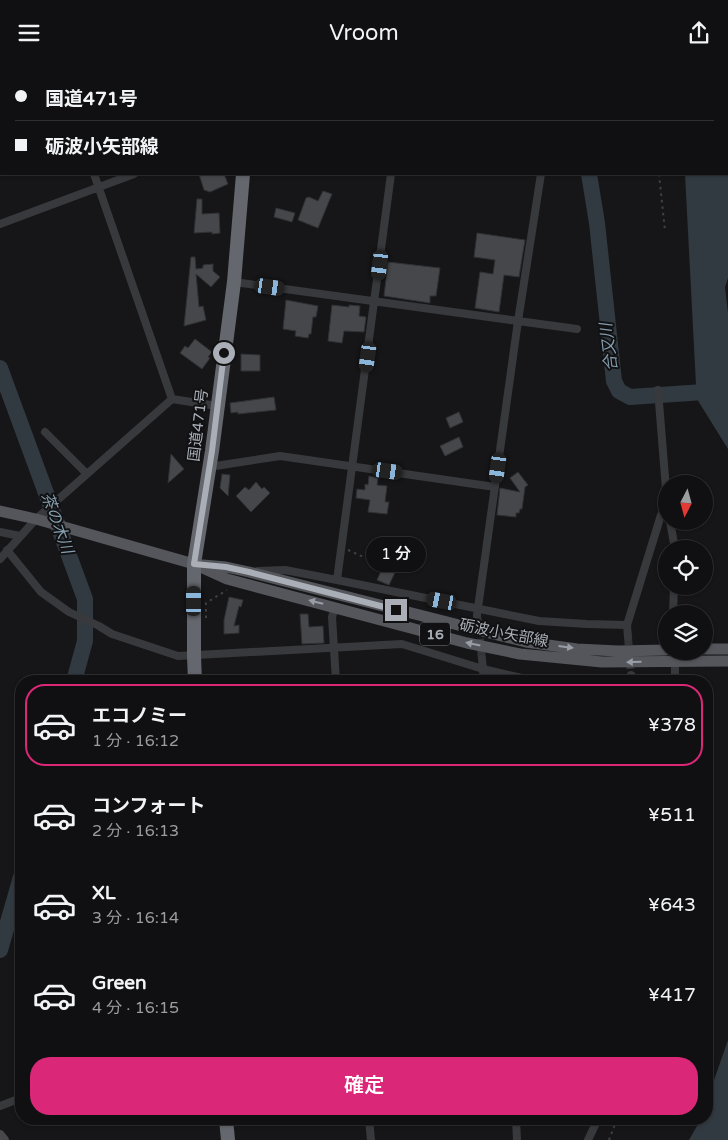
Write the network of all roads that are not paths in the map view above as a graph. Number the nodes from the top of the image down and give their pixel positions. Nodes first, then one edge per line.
1 (94, 175) edge
2 (131, 175) edge
3 (243, 175) edge
4 (391, 175) edge
5 (541, 175) edge
6 (99, 187) junction
7 (0, 224) edge
8 (234, 282) junction
9 (375, 302) junction
10 (518, 321) junction
11 (577, 329) dead end
12 (658, 390) dead end
13 (172, 399) junction
14 (217, 406) junction
15 (45, 432) dead end
16 (209, 467) junction
17 (353, 467) junction
18 (87, 474) junction
19 (665, 475) edge
20 (495, 487) junction
21 (0, 511) edge
22 (36, 519) junction
23 (658, 525) edge
24 (0, 532) edge
25 (20, 536) junction
26 (7, 550) junction
27 (0, 559) edge
28 (194, 564) junction
29 (249, 572) junction
30 (337, 580) junction
31 (334, 607) junction
32 (477, 612) junction
33 (627, 625) junction
34 (628, 637) tunnel mouth
35 (334, 648) junction
36 (713, 649) edge
37 (728, 649) edge
38 (658, 650) edge
39 (194, 657) junction
40 (482, 659) tunnel mouth
41 (679, 661) junction
42 (728, 661) edge
43 (483, 669) junction
44 (196, 675) edge
45 (336, 675) edge
46 (484, 675) edge
47 (509, 675) edge
48 (676, 675) edge
49 (15, 1100) edge
50 (0, 1106) edge
51 (227, 1125) edge
52 (370, 1125) edge
53 (516, 1125) edge
54 (595, 1125) edge
55 (0, 1135) edge
56 (4, 1140) edge
57 (228, 1140) edge
58 (371, 1140) edge
59 (517, 1140) edge
60 (588, 1140) edge

1 - 6 street
2 - 6 street
3 - 8 highway, 国道471号
4 - 9 street
5 - 10 street
6 - 7 street
6 - 13 street
8 - 9 street
8 - 14 highway, 国道471号
9 - 10 street
9 - 17 street
10 - 11 street
10 - 20 street
12 - 19 street
13 - 14 street
13 - 18 street
14 - 16 highway, 国道471号
15 - 18 street
16 - 17 street
16 - 28 highway, 国道471号
17 - 20 street
17 - 30 street
18 - 22 street
20 - 32 street
21 - 22 main road, 砺波小矢部線 / 16
22 - 25 street
22 - 28 main road, 砺波小矢部線 / 16
23 - 33 street
24 - 25 street
25 - 26 street
26 - 27 street
26 - 39 street
28 - 29 main road, 砺波小矢部線 / 16
31 -> 28 main road, 砺波小矢部線 / 16
28 - 39 highway, 国道471号
29 - 30 street
29 -> 38 main road, 砺波小矢部線 / 16
30 - 32 street
31 - 35 street
41 -> 31 main road, 砺波小矢部線 / 16
32 - 33 street
33 - 34 street
35 - 39 street
35 - 43 street
35 - 45 street
36 - 37 main road
39 - 44 highway, 国道471号
40 - 43 street
41 - 42 main road, 砺波小矢部線 / 16
41 - 48 street
43 - 46 street
43 - 47 street
49 - 50 street
51 - 57 highway
52 - 58 street
53 - 59 street
54 - 60 street
55 - 56 street

